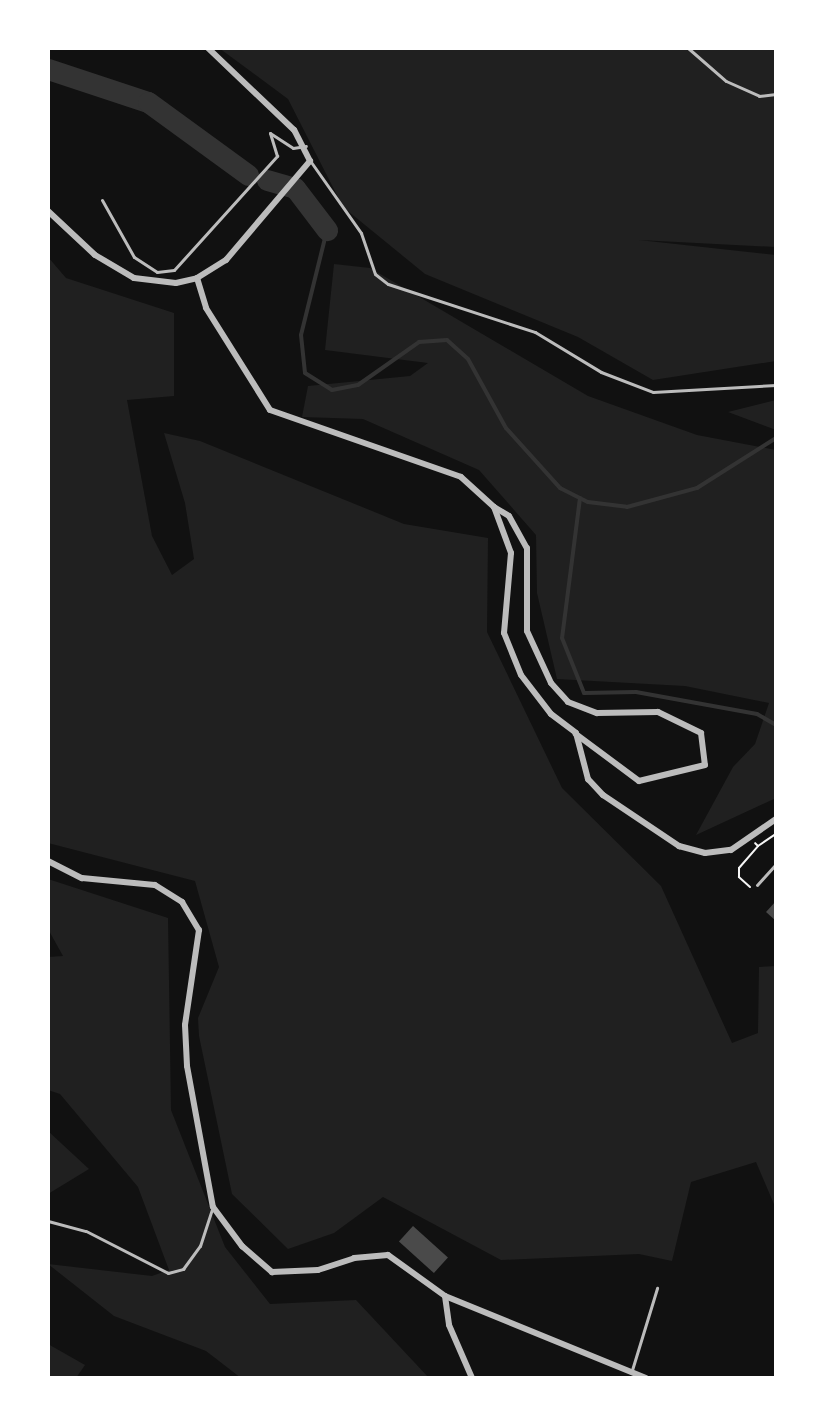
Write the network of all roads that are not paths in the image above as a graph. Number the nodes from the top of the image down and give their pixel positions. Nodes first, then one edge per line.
1 (208, 48) edge
2 (688, 48) edge
3 (776, 94) edge
4 (306, 146) junction
5 (310, 160) junction
6 (102, 200) dead end
7 (48, 211) edge
8 (157, 272) junction
9 (197, 278) junction
10 (156, 281) junction
11 (776, 385) edge
12 (494, 507) junction
13 (576, 734) junction
14 (776, 819) edge
15 (48, 861) edge
16 (776, 864) edge
17 (757, 885) dead end
18 (213, 1207) junction
19 (48, 1221) edge
20 (657, 1288) dead end
21 (445, 1296) junction
22 (630, 1375) edge
23 (472, 1378) edge
24 (646, 1378) edge

1 - 4 street
2 - 3 lane
4 - 5 street
4 - 8 lane
5 - 9 street
5 - 11 lane
6 - 8 lane
7 - 10 street
8 - 10 lane
9 - 10 street
9 - 12 street
12 - 13 street
12 - 13 street
13 - 14 street
15 - 18 street
16 - 17 lane
18 - 19 lane
18 - 21 street
20 - 22 lane
21 - 22 street
21 - 23 street
22 - 24 street

